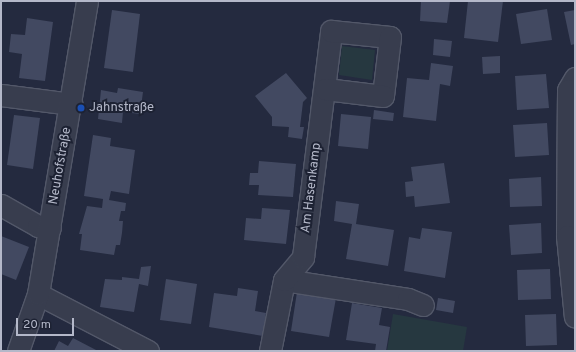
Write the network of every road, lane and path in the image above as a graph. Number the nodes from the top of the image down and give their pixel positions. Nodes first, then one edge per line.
1 (87, 1) edge
2 (575, 78) edge
3 (325, 89) dead end
4 (1, 94) edge
5 (72, 104) junction
6 (1, 205) edge
7 (50, 228) junction
8 (284, 280) junction
9 (38, 294) junction
10 (423, 305) dead end
11 (575, 317) edge
12 (18, 351) edge
13 (148, 351) edge
14 (270, 351) edge

1 - 5 street, Neuhofstraße
2 - 11 street
3 - 8 street, Am Hasenkamp
4 - 5 street
5 - 7 street, Neuhofstraße
6 - 7 street
7 - 9 street, Neuhofstraße
8 - 10 street
8 - 14 street, Am Hasenkamp
9 - 12 street, Neuhofstraße
9 - 13 street

